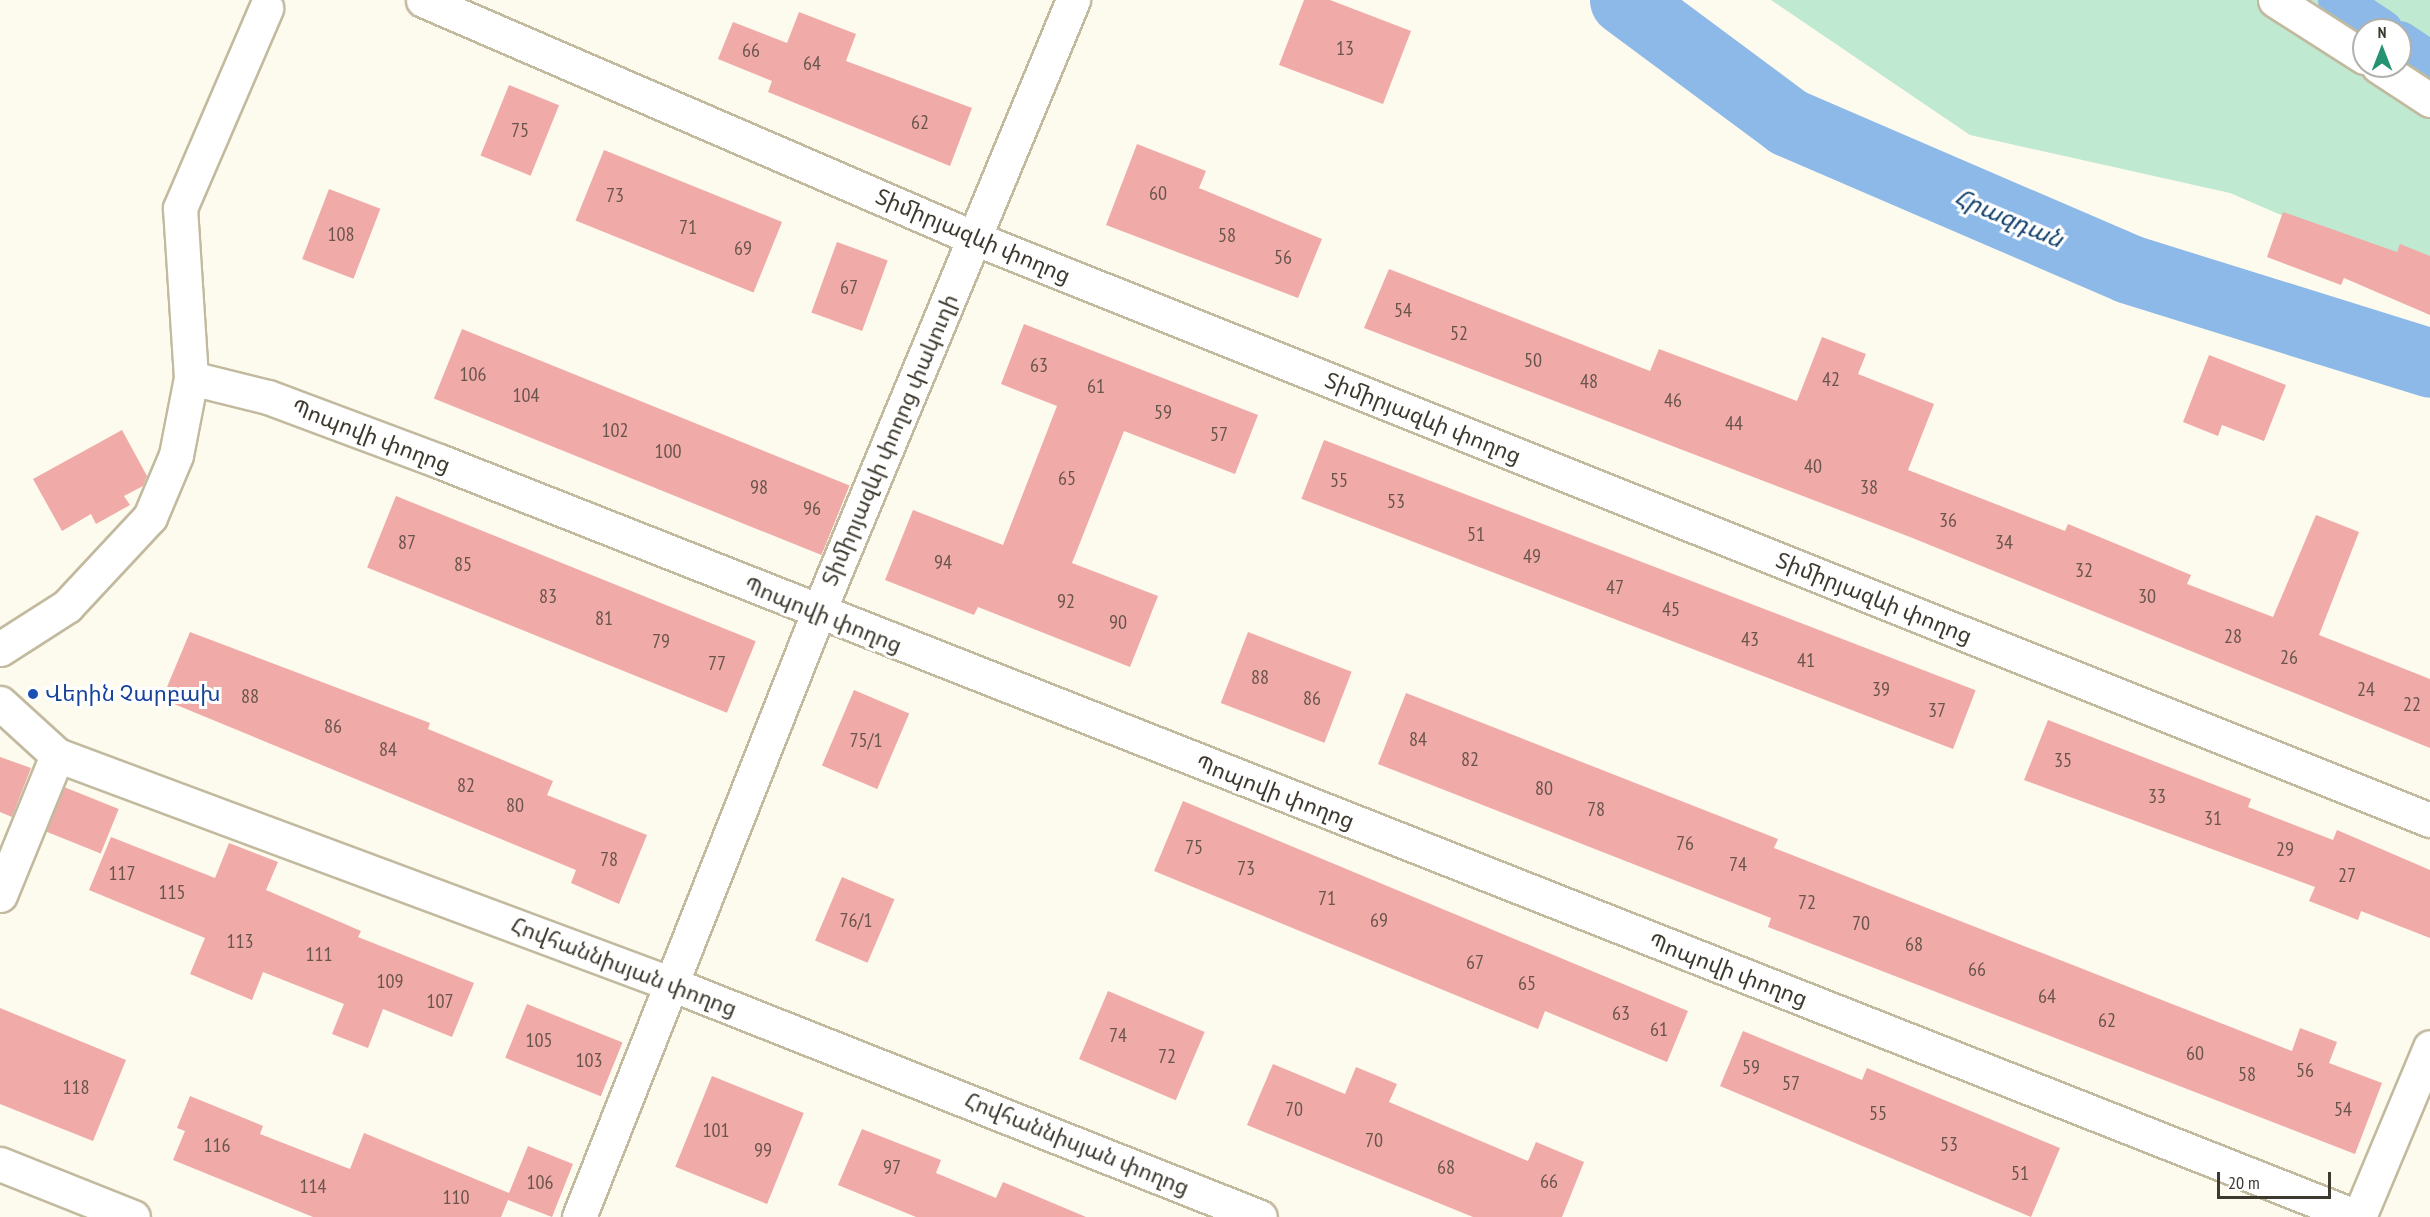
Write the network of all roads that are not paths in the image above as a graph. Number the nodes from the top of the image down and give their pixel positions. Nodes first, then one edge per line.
1 (423, 0) edge
2 (1072, 0) edge
3 (2276, 0) edge
4 (267, 8) dead end
5 (2352, 49) edge
6 (2396, 78) edge
7 (2430, 100) edge
8 (974, 238) junction
9 (191, 378) junction
10 (818, 613) junction
11 (0, 648) edge
12 (0, 703) edge
13 (57, 755) junction
14 (2430, 820) edge
15 (0, 895) edge
16 (674, 985) junction
17 (2430, 1047) edge
18 (0, 1164) edge
19 (134, 1217) edge
20 (579, 1217) edge
21 (1260, 1217) edge
22 (2358, 1217) edge

1 - 8 street, Տիմիրյազևի փողոց
2 - 8 street, Տիմիրյազևի փողոց փակուղի
3 - 5 street
4 - 9 street
6 - 7 street
8 - 10 street, Տիմիրյազևի փողոց փակուղի
8 - 14 street, Տիմիրյազևի փողոց
9 - 10 street, Պոպովի փողոց
9 - 11 street
10 - 16 street, Տիմիրյազևի փողոց փակուղի
10 - 22 street, Պոպովի փողոց
12 - 13 street, Հովհաննիսյան փողոց
13 - 15 street
13 - 16 street, Հովհաննիսյան փողոց
16 - 20 street, Տիմիրյազևի փողոց փակուղի
16 - 21 street, Հովհաննիսյան փողոց
17 - 22 street
18 - 19 street

